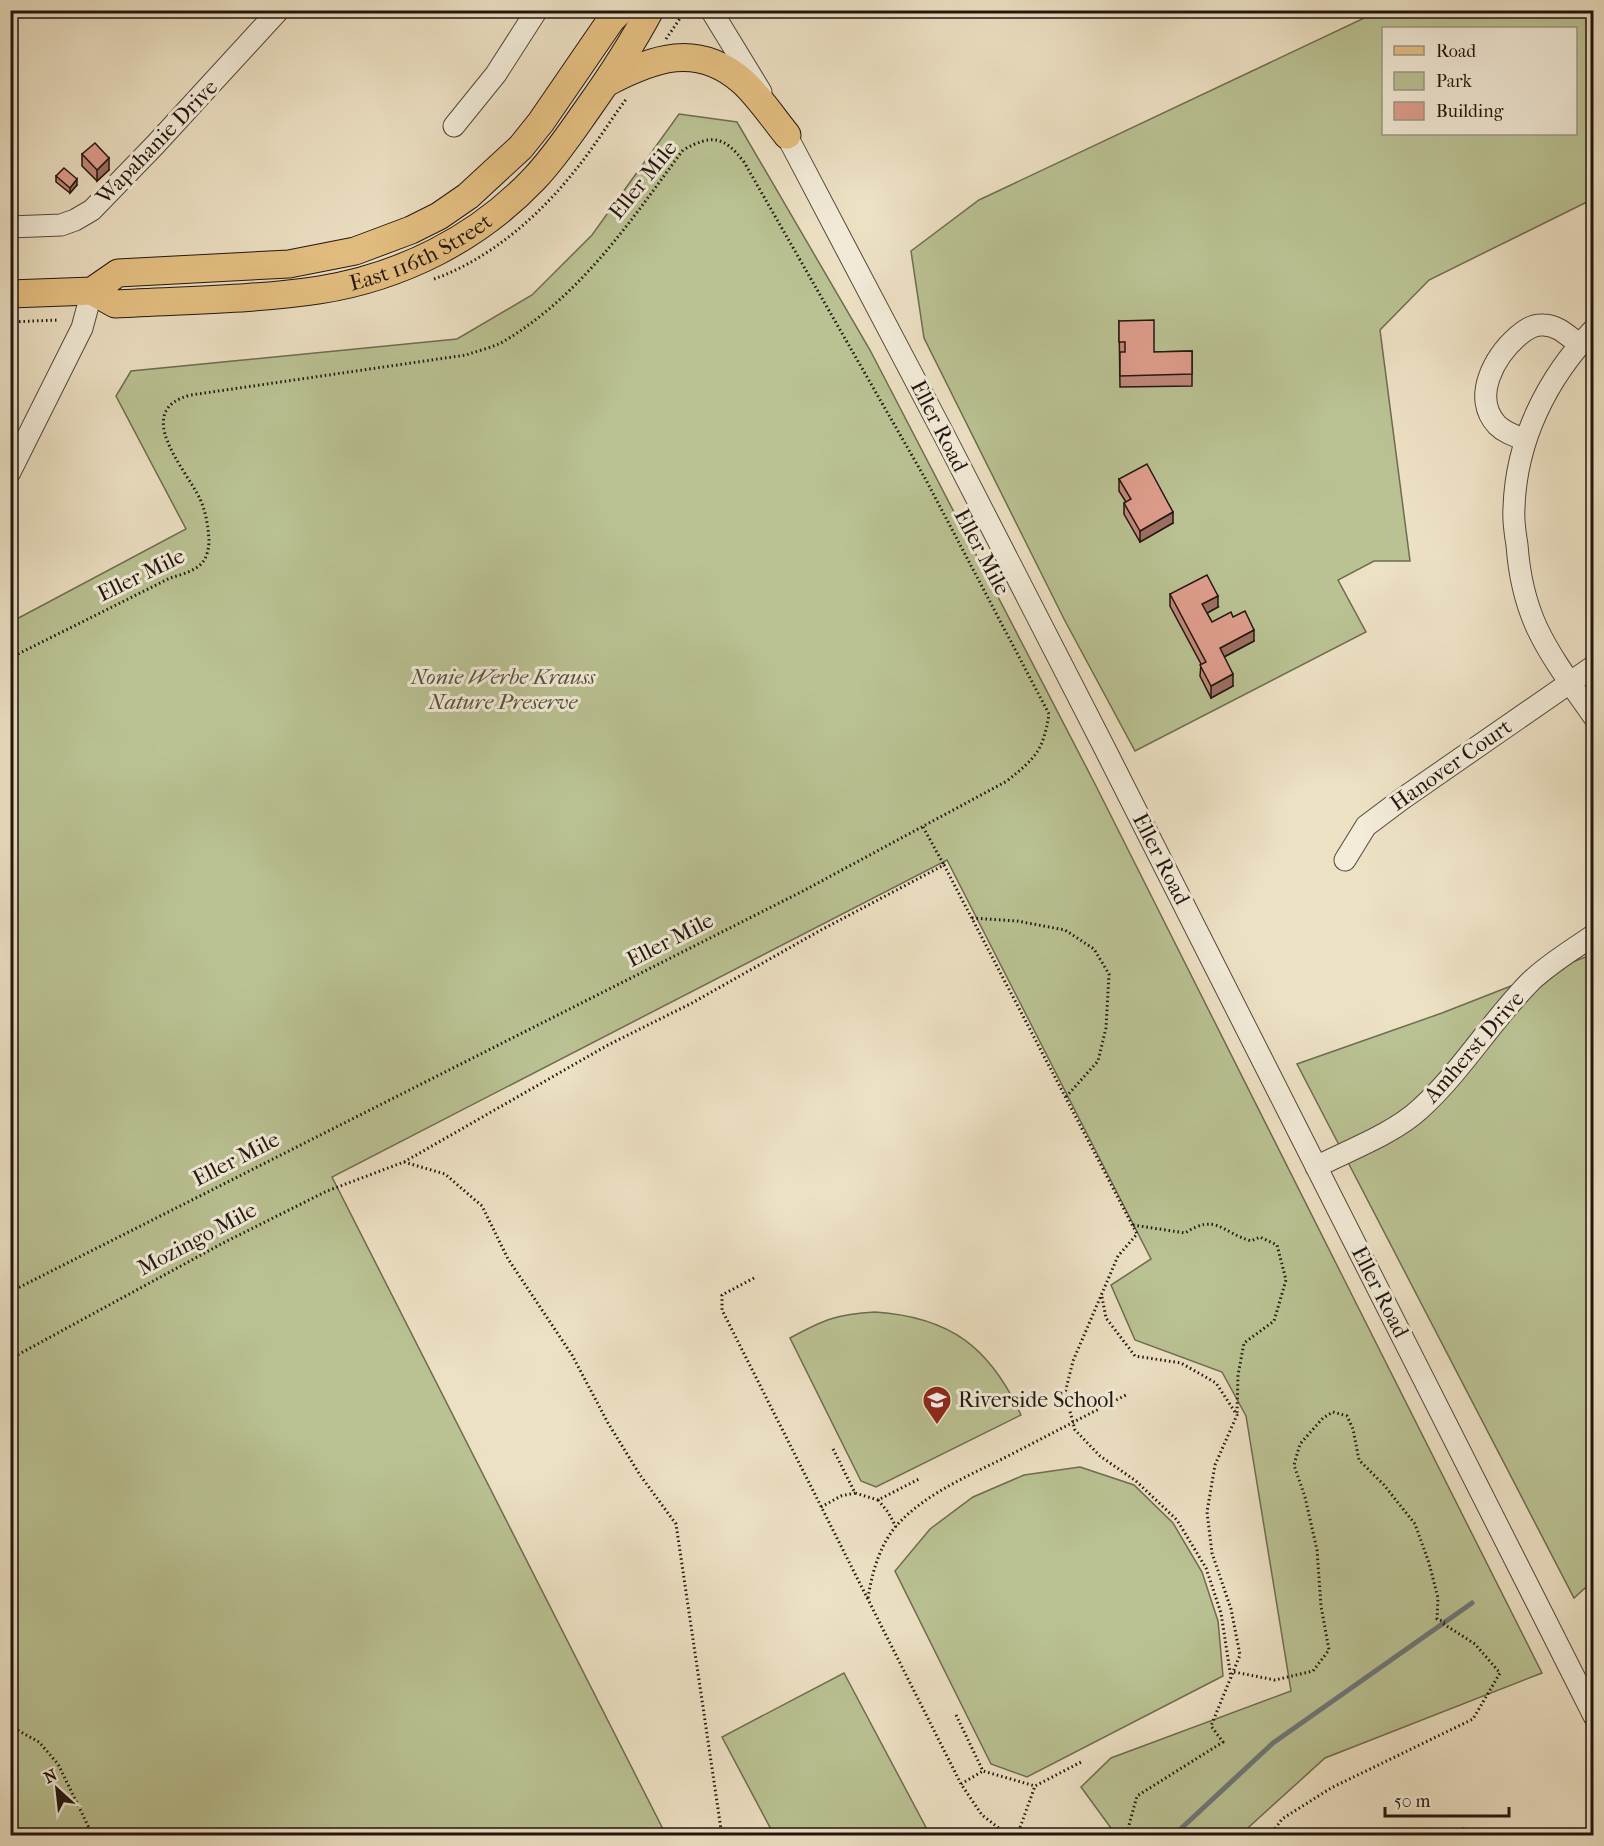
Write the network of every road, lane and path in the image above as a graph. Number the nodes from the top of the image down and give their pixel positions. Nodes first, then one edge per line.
1 (279, 10) edge
2 (537, 10) edge
3 (621, 10) edge
4 (650, 10) edge
5 (711, 10) edge
6 (683, 14) dead end
7 (661, 48) dead end
8 (606, 82) junction
9 (453, 126) dead end
10 (787, 135) junction
11 (10, 226) edge
12 (92, 291) junction
13 (15, 294) edge
14 (58, 320) dead end
15 (10, 322) edge
16 (1586, 337) edge
17 (1526, 440) junction
18 (10, 472) edge
19 (10, 658) edge
20 (1593, 666) edge
21 (1570, 682) junction
22 (1593, 717) edge
23 (923, 826) junction
24 (1345, 860) dead end
25 (944, 865) junction
26 (972, 918) junction
27 (1593, 935) edge
28 (1065, 1098) junction
29 (404, 1162) junction
30 (1316, 1167) junction
31 (1132, 1225) junction
32 (754, 1278) dead end
33 (10, 1292) edge
34 (1101, 1295) junction
35 (10, 1359) edge
36 (1126, 1395) dead end
37 (1237, 1415) junction
38 (1073, 1422) junction
39 (833, 1449) dead end
40 (919, 1479) dead end
41 (855, 1493) junction
42 (878, 1500) junction
43 (821, 1507) junction
44 (896, 1527) junction
45 (868, 1600) junction
46 (1437, 1619) junction
47 (1445, 1623) dead end
48 (1234, 1672) junction
49 (1231, 1678) junction
50 (956, 1715) dead end
51 (1593, 1716) edge
52 (10, 1726) edge
53 (1083, 1761) dead end
54 (983, 1771) junction
55 (961, 1784) junction
56 (1035, 1786) junction
57 (93, 1836) edge
58 (722, 1836) edge
59 (1009, 1836) edge
60 (1017, 1836) edge
61 (1126, 1836) edge
62 (1270, 1836) edge

1 - 11 street, Wapahanie Drive
2 - 9 street
3 - 12 main road, East 116th Street
4 - 8 main road, East 116th Street
5 - 10 street, Eller Road
6 - 7 path
8 - 10 main road
8 - 12 main road, East 116th Street
10 - 30 street, Eller Road
12 - 13 main road, East 116th Street
12 - 18 street
14 - 15 path
16 - 17 street
16 - 17 street
17 - 21 street
19 - 23 path, Eller Mile
20 - 21 street, Hanover Court
21 - 22 street
21 - 24 street, Hanover Court
23 - 25 path
23 - 33 path, Eller Mile
25 - 26 path
25 - 29 path, Mozingo Mile
26 - 28 path
26 - 28 path
27 - 30 street, Amherst Drive
28 - 31 path
29 - 35 path, Mozingo Mile
29 - 58 path
30 - 51 street, Eller Road
31 - 34 path
31 - 37 path
32 - 43 path
34 - 37 path
34 - 38 path
36 - 38 path
37 - 48 path
38 - 44 path
38 - 49 path
39 - 41 path
40 - 42 path
41 - 42 path
41 - 43 path
42 - 44 path
43 - 45 path
44 - 45 path
45 - 55 path
46 - 47 path
46 - 48 path
46 - 62 path
48 - 49 path
49 - 61 path
50 - 54 path
52 - 57 path
53 - 56 path
54 - 55 path
54 - 56 path
55 - 59 path
56 - 60 path

